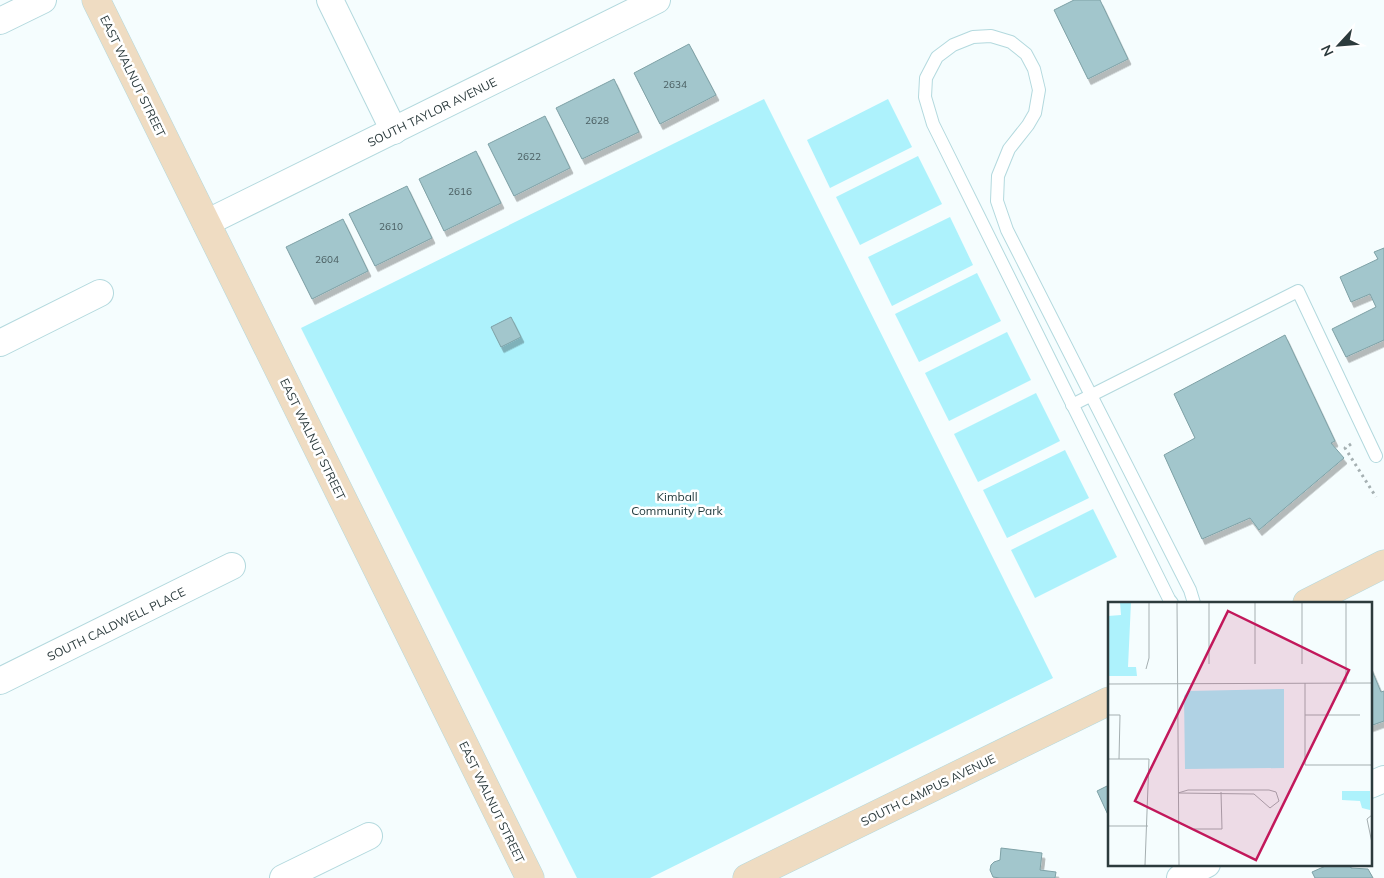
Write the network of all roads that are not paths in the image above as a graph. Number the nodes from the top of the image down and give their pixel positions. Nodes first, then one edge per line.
1 (43, 0) edge
2 (96, 0) edge
3 (330, 0) edge
4 (657, 0) edge
5 (0, 21) edge
6 (394, 130) junction
7 (206, 222) junction
8 (100, 293) dead end
9 (0, 343) edge
10 (1091, 396) junction
11 (1072, 406) junction
12 (1376, 456) dead end
13 (1384, 564) edge
14 (232, 566) dead end
15 (1171, 602) edge
16 (1194, 602) edge
17 (1309, 602) edge
18 (0, 681) edge
19 (1108, 701) edge
20 (1384, 779) edge
21 (1372, 784) edge
22 (369, 836) dead end
23 (1204, 866) edge
24 (283, 878) edge
25 (530, 878) edge
26 (747, 878) edge
27 (1180, 878) edge

1 - 5 street
2 - 7 street, EAST WALNUT STREET
3 - 6 street
4 - 6 street, SOUTH TAYLOR AVENUE
6 - 7 street, SOUTH TAYLOR AVENUE
7 - 25 street, EAST WALNUT STREET
8 - 9 street
10 - 11 lane
10 - 11 lane
10 - 12 lane
10 - 16 lane
11 - 15 lane
13 - 17 street
14 - 18 street, SOUTH CALDWELL PLACE
19 - 26 street, SOUTH CAMPUS AVENUE
20 - 21 street
22 - 24 street
23 - 27 street

